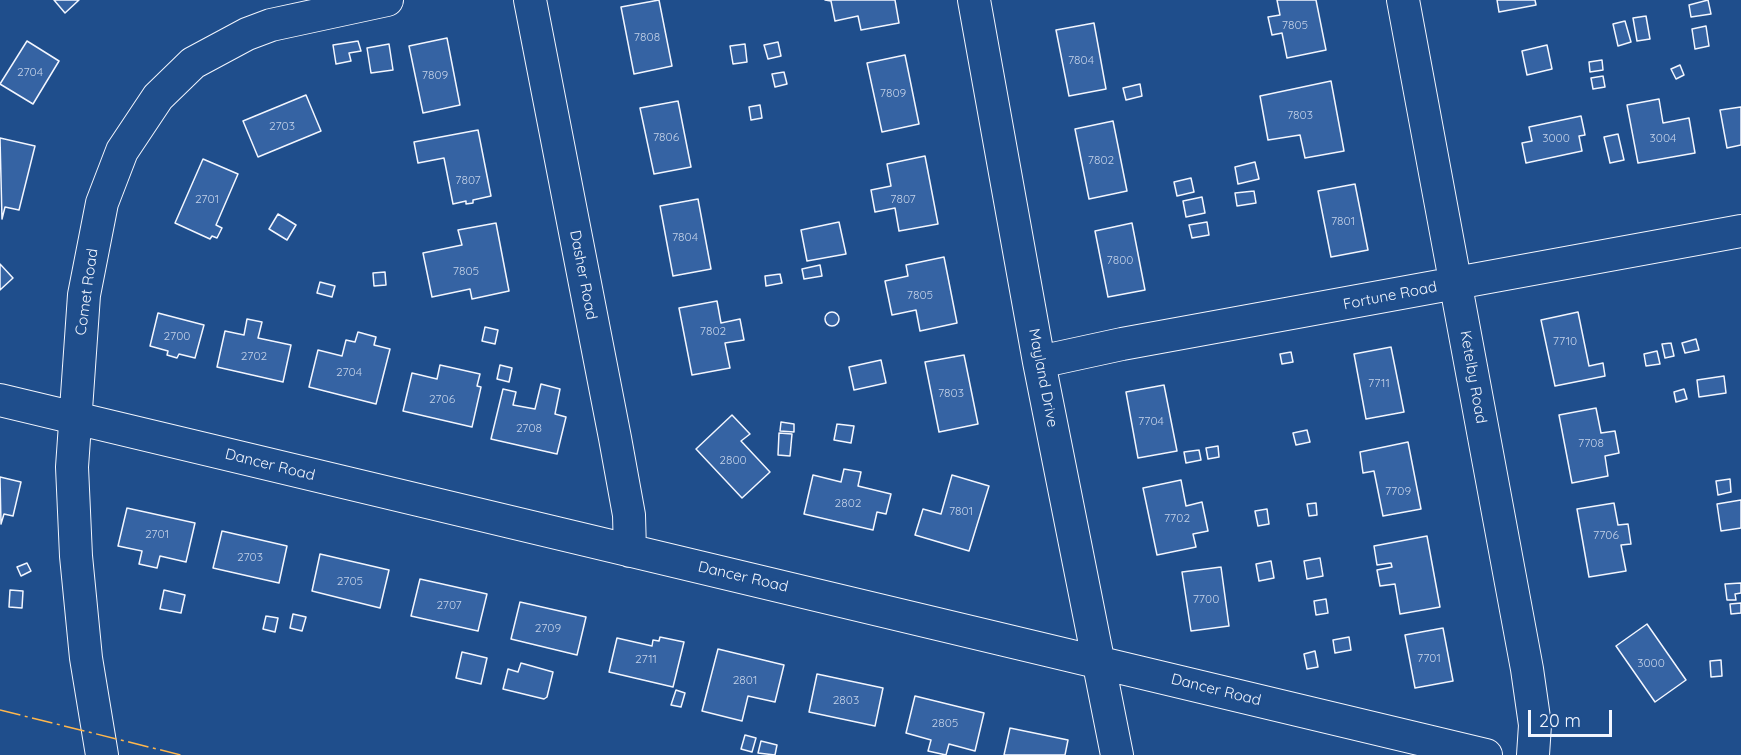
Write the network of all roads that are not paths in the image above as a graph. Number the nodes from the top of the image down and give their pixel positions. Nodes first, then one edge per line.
1 (387, 0) edge
2 (530, 0) edge
3 (974, 0) edge
4 (1403, 0) edge
5 (1741, 231) edge
6 (1457, 284) junction
7 (1039, 362) junction
8 (0, 400) edge
9 (73, 418) junction
10 (630, 550) junction
11 (1099, 662) junction
12 (102, 755) edge
13 (1117, 755) edge
14 (1486, 755) edge
15 (1533, 755) edge

1 - 9 street, Comet Road
2 - 10 street, Dasher Road
3 - 7 street, Mayland Drive
4 - 6 street, Ketelby Road
5 - 6 street, Fortune Road
6 - 7 street, Fortune Road
6 - 15 street, Ketelby Road
7 - 11 street, Mayland Drive
8 - 9 street, Dancer Road
9 - 10 street, Dancer Road
9 - 12 street, Comet Road
10 - 11 street, Dancer Road
11 - 13 street, Mayland Drive
11 - 14 street, Dancer Road

